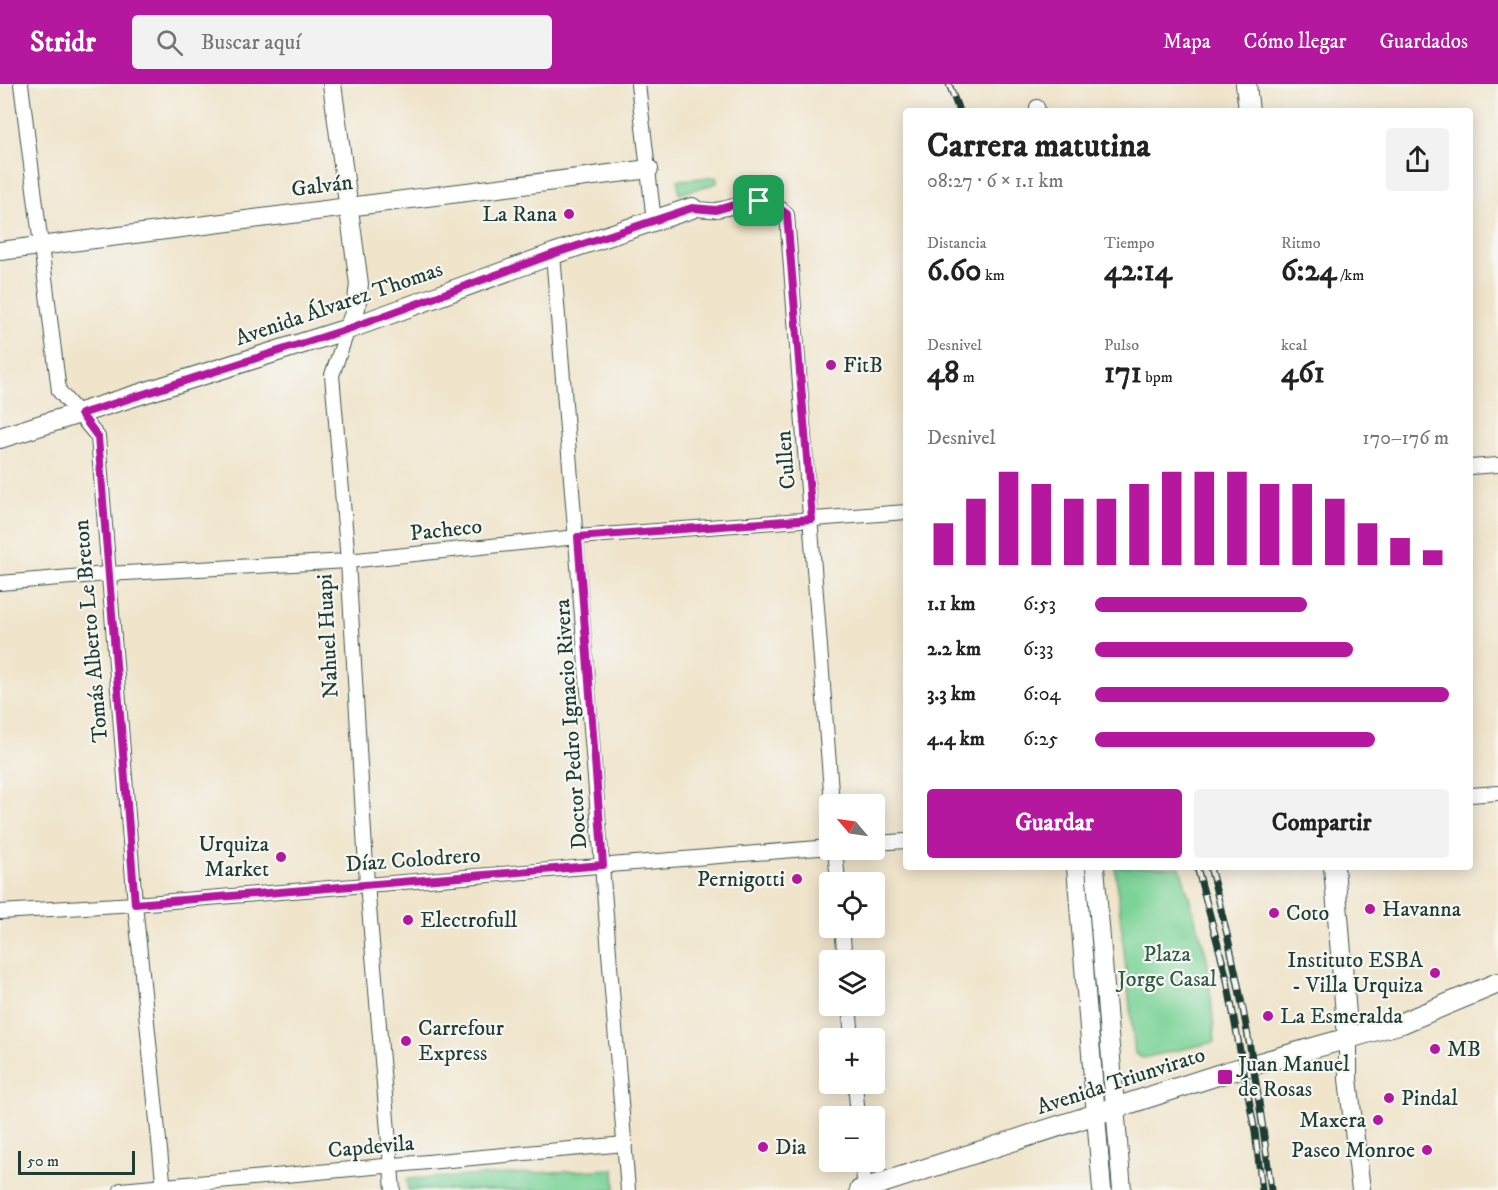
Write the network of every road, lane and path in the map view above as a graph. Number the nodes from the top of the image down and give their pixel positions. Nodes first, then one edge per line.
1 (21, 84) edge
2 (332, 84) edge
3 (638, 84) edge
4 (1246, 84) edge
5 (1249, 108) edge
6 (649, 169) junction
7 (351, 207) junction
8 (692, 208) joint
9 (654, 221) junction
10 (41, 246) junction
11 (0, 251) edge
12 (553, 254) junction
13 (348, 329) junction
14 (81, 414) junction
15 (0, 438) edge
16 (1498, 465) edge
17 (1473, 467) edge
18 (903, 512) edge
19 (812, 519) junction
20 (578, 537) junction
21 (348, 561) junction
22 (107, 574) junction
23 (0, 583) edge
24 (1498, 792) edge
25 (831, 794) edge
26 (1473, 795) edge
27 (903, 841) edge
28 (885, 842) edge
29 (819, 848) edge
30 (603, 865) junction
31 (1076, 870) edge
32 (1095, 870) edge
33 (1334, 870) edge
34 (367, 884) junction
35 (135, 904) junction
36 (0, 912) edge
37 (1498, 983) edge
38 (1348, 1039) junction
39 (1115, 1107) junction
40 (1095, 1114) junction
41 (625, 1144) junction
42 (391, 1167) junction
43 (862, 1172) edge
44 (163, 1189) edge
45 (863, 1189) edge
46 (121, 1190) edge
47 (393, 1190) edge
48 (628, 1190) edge
49 (1102, 1190) edge
50 (1122, 1190) edge
51 (1361, 1190) edge

1 - 10 street, Tomás Alberto Le Breton
2 - 7 street, Nahuel Huapi
3 - 6 street
4 - 5 main road
6 - 7 street, Galván
6 - 9 street
7 - 10 street, Galván
7 - 13 street, Nahuel Huapi
8 - 9 main road, Avenida Álvarez Thomas
8 - 19 street, Cullen
9 - 12 main road, Avenida Álvarez Thomas
10 - 11 street, Galván
10 - 14 street, Tomás Alberto Le Breton
12 - 13 main road, Avenida Álvarez Thomas
12 - 20 street, Doctor Pedro Ignacio Rivera
13 - 14 main road, Avenida Álvarez Thomas
13 - 21 street, Nahuel Huapi
14 - 15 main road, Avenida Álvarez Thomas
14 - 22 street, Tomás Alberto Le Breton
16 - 17 street
18 - 19 street, Pacheco
19 - 20 street, Pacheco
19 - 25 street, Cullen
20 - 21 street, Pacheco
20 - 30 street, Doctor Pedro Ignacio Rivera
21 - 22 street, Pacheco
21 - 34 street, Nahuel Huapi
22 - 23 street, Pacheco
22 - 35 street, Tomás Alberto Le Breton
24 - 26 street
27 - 28 street
29 - 30 street, Díaz Colodrero
30 - 34 street, Díaz Colodrero
30 - 41 street, Doctor Pedro Ignacio Rivera
31 - 40 street
32 - 39 street
33 - 38 main road
34 - 35 street, Díaz Colodrero
34 - 42 street, Nahuel Huapi
35 - 36 street, Díaz Colodrero
35 - 44 street, Tomás Alberto Le Breton
37 - 38 main road, Avenida Triunvirato
38 - 39 main road, Avenida Triunvirato
38 - 51 street
39 - 40 main road, Avenida Triunvirato
39 - 50 street
40 - 45 main road, Avenida Triunvirato
40 - 49 street
41 - 42 street, Capdevila
41 - 48 street, Doctor Pedro Ignacio Rivera
42 - 44 street, Capdevila
42 - 47 street, Nahuel Huapi
43 - 45 street
44 - 46 street, Capdevila

